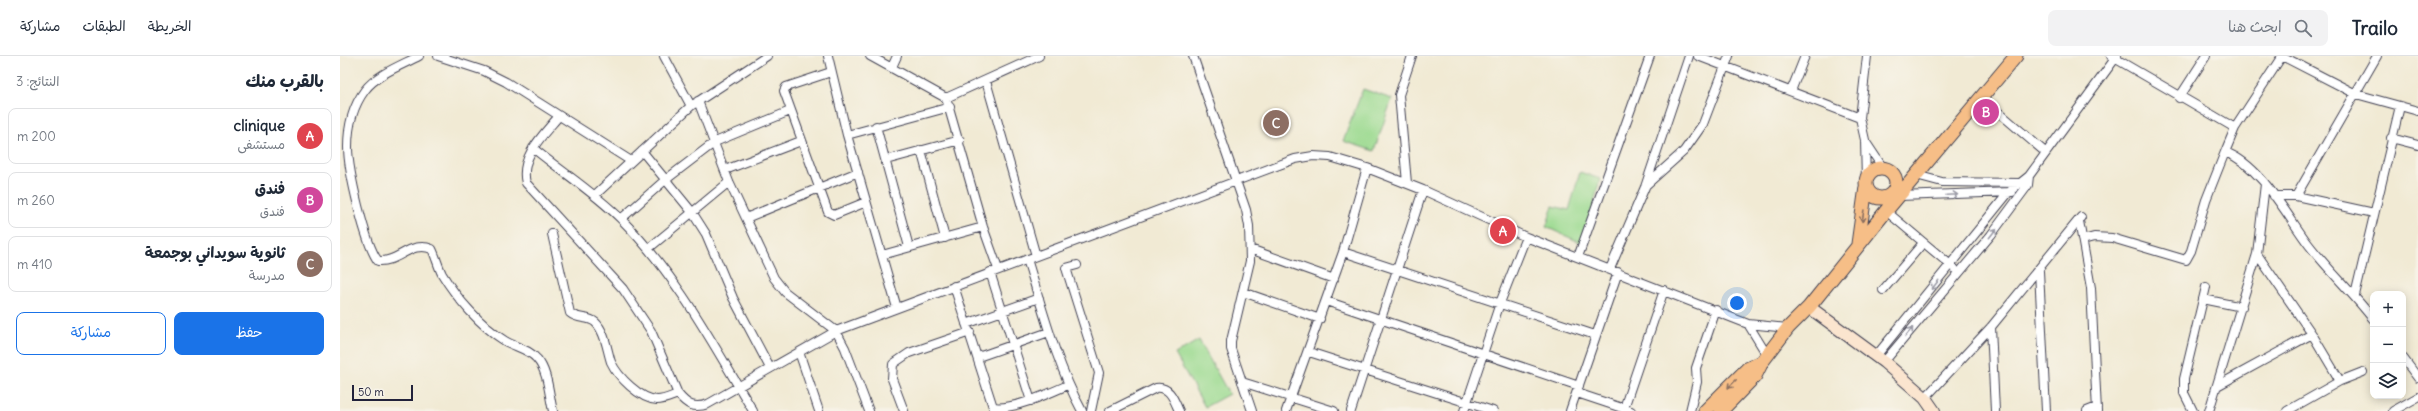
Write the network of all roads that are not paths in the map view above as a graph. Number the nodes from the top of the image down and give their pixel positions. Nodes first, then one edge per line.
1 (419, 56) edge
2 (438, 56) edge
3 (664, 56) edge
4 (767, 56) edge
5 (828, 56) edge
6 (870, 56) edge
7 (897, 56) edge
8 (1039, 56) edge
9 (1193, 56) edge
10 (1412, 56) edge
11 (1650, 56) edge
12 (1690, 56) edge
13 (1698, 56) edge
14 (1729, 56) edge
15 (1805, 56) edge
16 (1867, 56) edge
17 (2016, 56) edge
18 (2206, 56) edge
19 (2282, 56) edge
20 (2377, 56) edge
21 (2114, 57) edge
22 (1726, 66) junction
23 (892, 67) junction
24 (832, 72) junction
25 (986, 81) junction
26 (1791, 91) junction
27 (2356, 94) junction
28 (946, 98) junction
29 (1982, 98) junction
30 (2180, 98) junction
31 (698, 101) junction
32 (691, 106) junction
33 (2400, 106) junction
34 (950, 107) junction
35 (790, 111) junction
36 (2418, 111) edge
37 (559, 116) junction
38 (1860, 118) junction
39 (876, 126) junction
40 (2235, 128) junction
41 (847, 135) junction
42 (2391, 138) junction
43 (960, 140) junction
44 (1865, 140) junction
45 (801, 141) junction
46 (715, 142) junction
47 (2418, 145) edge
48 (533, 148) junction
49 (921, 150) junction
50 (642, 151) junction
51 (2045, 152) junction
52 (2225, 152) junction
53 (886, 160) junction
54 (631, 162) junction
55 (1367, 168) junction
56 (1886, 169) junction
57 (725, 170) junction
58 (858, 172) junction
59 (1916, 175) junction
60 (2029, 176) junction
61 (664, 181) junction
62 (729, 182) junction
63 (1236, 182) junction
64 (1942, 182) junction
65 (2018, 183) junction
66 (1407, 184) junction
67 (1866, 184) junction
68 (2265, 184) junction
69 (2028, 185) junction
70 (819, 187) junction
71 (1645, 187) junction
72 (1423, 190) junction
73 (1894, 192) junction
74 (2009, 192) junction
75 (2021, 194) junction
76 (595, 195) junction
77 (1936, 196) junction
78 (2274, 196) junction
79 (2296, 196) junction
80 (866, 202) junction
81 (1886, 211) junction
82 (692, 212) junction
83 (2374, 213) junction
84 (746, 218) junction
85 (621, 219) junction
86 (983, 227) junction
87 (552, 234) dead end
88 (1526, 237) junction
89 (945, 238) junction
90 (2083, 240) junction
91 (1922, 243) junction
92 (1858, 245) junction
93 (909, 247) junction
94 (648, 249) junction
95 (1250, 249) junction
96 (1343, 252) junction
97 (2257, 254) junction
98 (882, 255) junction
99 (1036, 256) junction
100 (1578, 257) junction
101 (1027, 259) junction
102 (1077, 265) dead end
103 (1951, 266) junction
104 (998, 269) junction
105 (1610, 269) junction
106 (1397, 270) junction
107 (2039, 271) junction
108 (990, 272) junction
109 (1618, 272) junction
110 (1959, 272) junction
111 (1334, 279) junction
112 (954, 286) junction
113 (2206, 287) dead end
114 (1664, 290) junction
115 (1883, 290) dead end
116 (1243, 292) junction
117 (2355, 295) junction
118 (1039, 298) junction
119 (2203, 299) junction
120 (1326, 301) junction
121 (1500, 303) junction
122 (1809, 307) junction
123 (2242, 307) junction
124 (896, 308) junction
125 (1716, 310) junction
126 (1002, 311) junction
127 (2370, 315) edge
128 (1380, 318) junction
129 (1320, 319) junction
130 (966, 324) junction
131 (1748, 324) junction
132 (1991, 327) junction
133 (1788, 328) junction
134 (836, 331) junction
135 (970, 332) junction
136 (1049, 332) junction
137 (2312, 334) junction
138 (1595, 335) junction
139 (1013, 344) junction
140 (799, 352) junction
141 (1309, 352) junction
142 (1484, 352) junction
143 (978, 357) junction
144 (1764, 359) junction
145 (1880, 359) junction
146 (2406, 362) edge
147 (770, 368) junction
148 (1364, 370) junction
149 (2363, 372) dead end
150 (2418, 378) edge
151 (2340, 381) junction
152 (1242, 382) junction
153 (1068, 385) junction
154 (738, 386) junction
155 (2218, 386) junction
156 (1578, 389) junction
157 (678, 394) junction
158 (2418, 397) edge
159 (1291, 398) junction
160 (1925, 398) junction
161 (1031, 401) junction
162 (1467, 402) junction
163 (2097, 409) edge
164 (1628, 410) edge
165 (553, 411) edge
166 (753, 411) edge
167 (819, 411) edge
168 (869, 411) edge
169 (904, 411) edge
170 (1082, 411) edge
171 (1091, 411) edge
172 (1110, 411) edge
173 (1179, 411) edge
174 (1252, 411) edge
175 (1286, 411) edge
176 (1334, 411) edge
177 (1351, 411) edge
178 (1464, 411) edge
179 (1493, 411) edge
180 (1570, 411) edge
181 (1690, 411) edge
182 (1705, 411) edge
183 (1721, 411) edge
184 (1934, 411) edge
185 (1995, 411) edge
186 (2046, 411) edge
187 (2087, 411) edge
188 (2193, 411) edge
189 (2209, 411) edge
190 (2287, 411) edge
191 (2393, 411) edge

1 - 165 street
2 - 37 street
3 - 32 street
4 - 31 street
5 - 24 street
6 - 23 street
7 - 23 street
8 - 25 street
9 - 63 street
10 - 66 street
11 - 100 street
12 - 71 street
13 - 22 street
14 - 22 street
15 - 26 street
16 - 38 street
17 - 29 main road
18 - 30 street
19 - 27 street
19 - 40 street
20 - 27 street
21 - 30 street
21 - 51 street
22 - 26 street
22 - 71 street
23 - 28 street
24 - 35 street
24 - 41 street
25 - 28 street
25 - 99 street
26 - 38 street
27 - 33 street
27 - 79 street
28 - 34 street
29 - 51 street
29 - 59 main road
30 - 40 street
31 - 32 street
31 - 46 street
32 - 50 street
33 - 36 street
33 - 42 street
34 - 39 street
34 - 43 street
35 - 45 street
35 - 46 street
37 - 48 street
37 - 54 street
38 - 44 street
39 - 41 street
39 - 53 street
40 - 52 street
41 - 58 street
42 - 47 street
42 - 83 street
43 - 49 street
43 - 86 street
44 - 56 street
44 - 67 street
45 - 57 street
45 - 70 street
46 - 57 street
46 - 61 street
48 - 76 street
48 - 157 street
49 - 53 street
49 - 89 street
50 - 54 street
50 - 61 street
51 - 60 street
52 - 68 street
52 - 90 street
53 - 93 street
54 - 76 street
55 - 63 street
55 - 66 street
55 - 96 street
56 - 59 main road
56 - 67 main road
56 - 73 main road
57 - 62 street
58 - 70 street
58 - 80 street
59 - 64 street
59 - 73 main road
60 - 65 street
60 - 69 street
61 - 82 street
61 - 85 street
62 - 82 street
62 - 84 street
63 - 95 street
63 - 99 street
64 - 65 street
64 - 77 street
65 - 69 street
65 - 74 street
66 - 72 street
67 - 73 main road
67 -> 92 main road
68 - 78 street
68 - 97 street
69 - 75 street
70 - 80 street
70 - 84 street
71 - 105 street
72 - 88 street
72 - 106 street
73 - 77 street
73 - 81 main road
74 - 75 street
77 -> 74 street
74 - 103 street
110 -> 75 street
76 - 85 street
78 - 79 street
78 - 117 street
79 - 83 street
80 - 98 street
81 - 91 street
81 - 92 main road
82 - 94 street
82 - 147 street
83 - 117 street
84 - 134 street
85 - 94 street
86 - 89 street
86 - 104 street
87 - 157 street
88 - 100 street
88 - 121 street
89 - 93 street
90 - 107 street
90 - 163 street
91 - 103 street
91 - 115 street
92 - 122 main road
93 - 98 street
94 - 154 street
95 - 111 street
95 - 116 street
96 - 106 street
96 - 111 street
97 - 123 street
97 - 137 street
98 - 124 street
99 - 101 street
100 - 105 street
101 - 104 street
101 - 118 street
102 - 171 street
103 - 110 street
103 -> 145 street
104 - 108 street
105 - 109 street
106 - 121 street
106 - 128 street
107 - 132 street
107 - 186 street
108 - 112 street
108 - 126 street
109 - 114 street
109 - 138 street
145 -> 110 street
111 - 120 street
112 - 124 street
112 - 130 street
113 - 119 street
114 - 125 street
114 - 164 street
116 - 129 street
116 - 152 street
117 - 127 street
118 - 126 street
118 - 136 street
119 - 123 street
119 - 188 street
120 - 128 street
120 - 129 street
121 - 138 street
121 - 142 street
122 - 133 main road
122 - 145 main road
123 - 155 street
124 - 134 street
125 - 131 street
125 - 181 street
126 - 130 street
126 - 139 street
128 - 142 street
128 - 148 street
129 - 141 street
130 - 135 street
131 - 133 street
131 - 144 street
132 - 160 street
132 - 185 street
133 - 144 main road
134 - 140 street
134 - 168 street
135 - 143 street
135 - 169 street
136 - 139 street
136 - 153 street
137 - 151 street
137 - 155 street
138 - 156 street
139 - 143 street
139 - 161 street
140 - 147 street
140 - 167 street
141 - 148 street
141 - 159 street
142 - 156 street
142 - 162 street
143 - 161 street
144 -> 182 main road
144 - 183 main road
145 - 160 main road
146 - 150 street
147 - 154 street
148 - 162 street
148 - 177 street
149 - 151 street
151 - 190 street
152 - 159 street
152 - 174 street
153 - 161 street
153 - 170 street
154 - 157 street
154 - 166 street
155 - 189 street
156 - 164 street
156 - 180 street
158 - 191 street
159 - 175 street
159 - 176 street
160 - 184 main road
162 - 178 street
162 - 179 street
163 - 187 street
172 - 173 street

